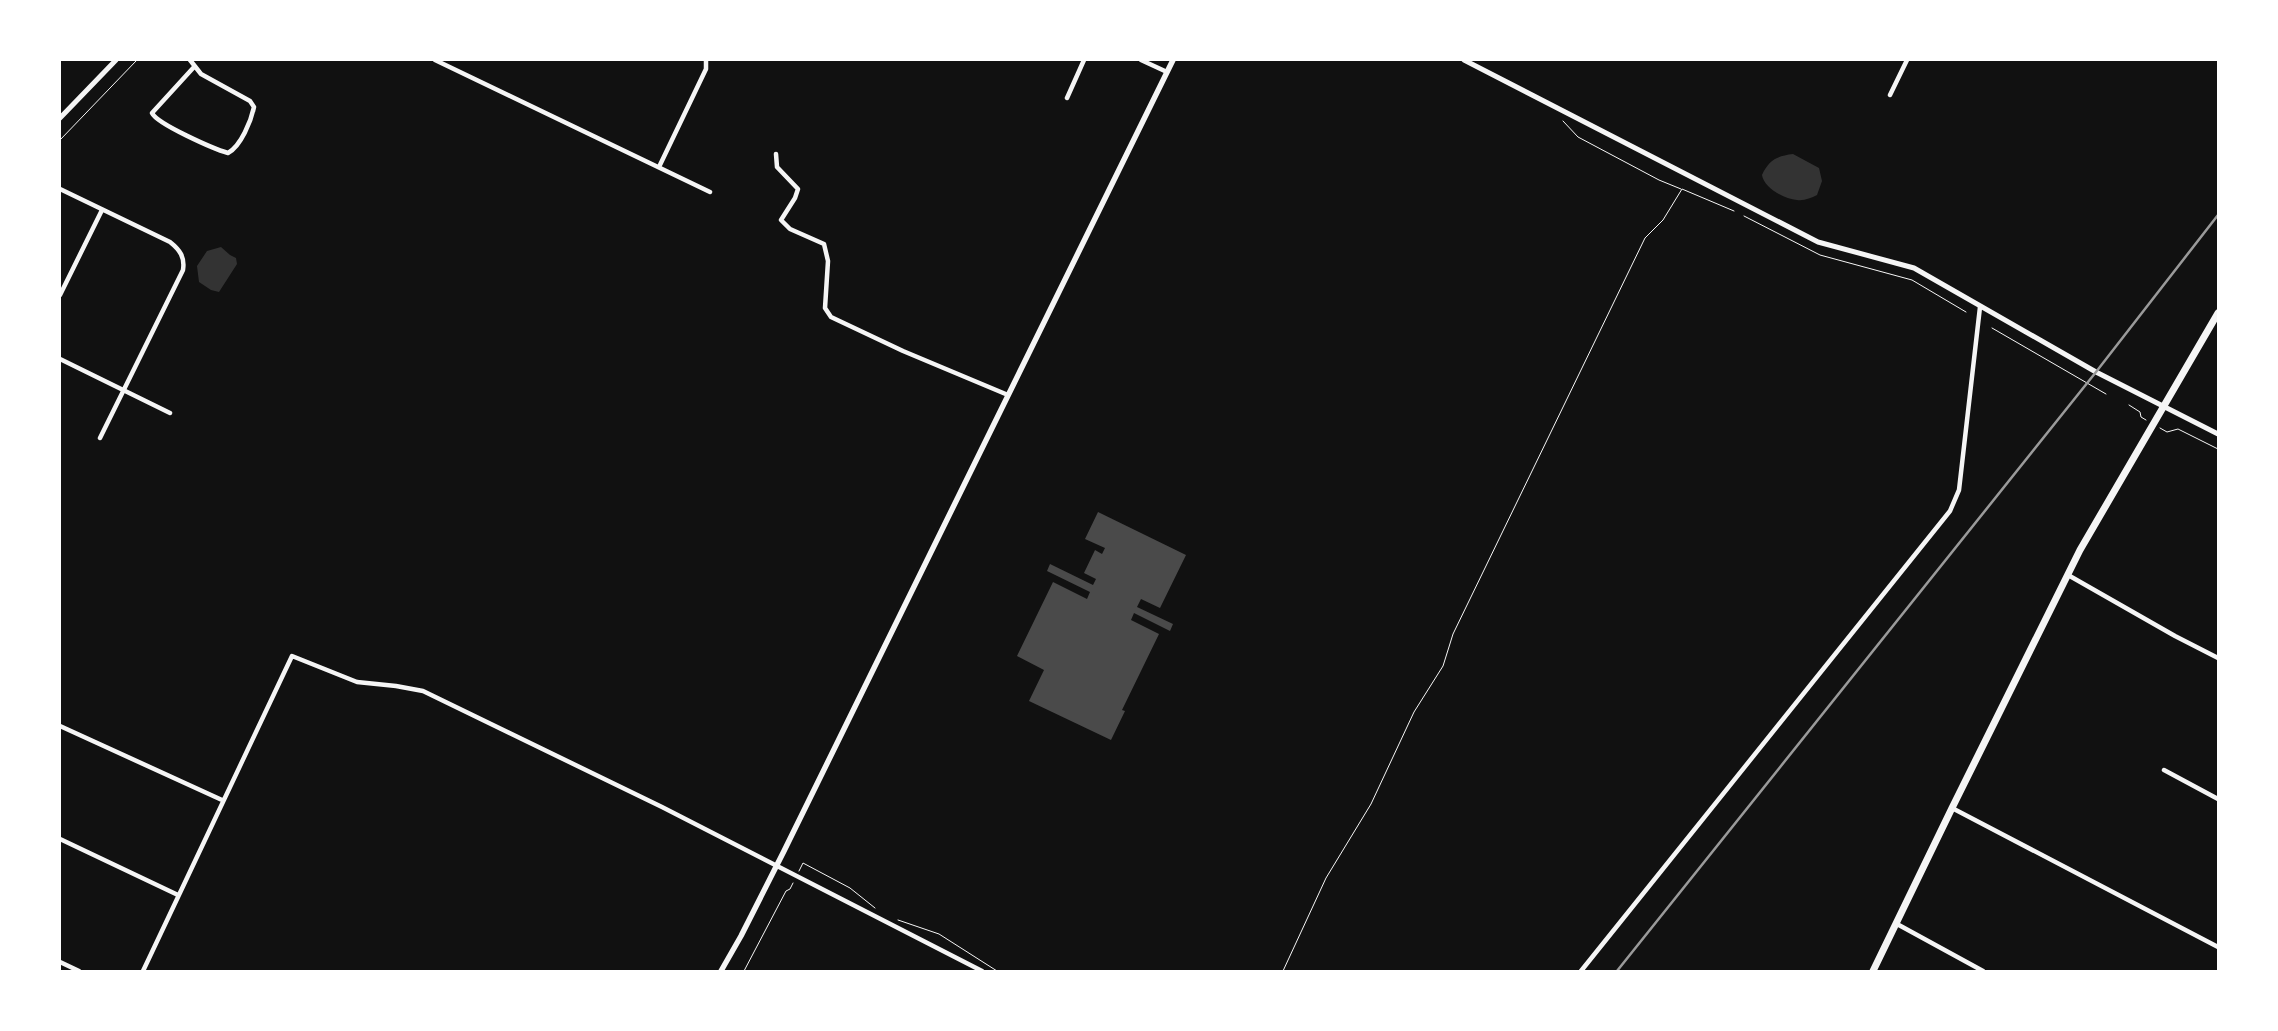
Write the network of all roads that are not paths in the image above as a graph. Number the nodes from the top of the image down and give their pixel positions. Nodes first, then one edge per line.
1 (116, 60) edge
2 (190, 60) edge
3 (436, 60) edge
4 (706, 60) edge
5 (1084, 60) edge
6 (1141, 60) edge
7 (1173, 60) edge
8 (1464, 60) edge
9 (1907, 60) edge
10 (194, 67) junction
11 (1167, 72) junction
12 (1890, 95) dead end
13 (1067, 98) dead end
14 (60, 118) edge
15 (776, 154) dead end
16 (659, 167) junction
17 (60, 189) edge
18 (710, 192) dead end
19 (102, 210) junction
20 (60, 295) edge
21 (1980, 307) junction
22 (2218, 313) edge
23 (60, 359) edge
24 (123, 390) junction
25 (1008, 395) junction
26 (2164, 406) junction
27 (170, 413) dead end
28 (2218, 434) edge
29 (100, 438) dead end
30 (2068, 574) junction
31 (2218, 658) edge
32 (60, 726) edge
33 (2164, 770) dead end
34 (2218, 799) edge
35 (222, 800) junction
36 (1952, 808) junction
37 (60, 840) edge
38 (776, 867) junction
39 (178, 894) junction
40 (1897, 924) junction
41 (2218, 947) edge
42 (60, 962) edge
43 (79, 971) edge
44 (143, 971) edge
45 (721, 971) edge
46 (982, 971) edge
47 (1581, 971) edge
48 (1874, 971) edge
49 (1983, 971) edge

1 - 14 street
2 - 10 street
3 - 16 street
4 - 16 street
5 - 13 street
6 - 11 street
7 - 11 main road
8 - 21 street
9 - 12 street
10 - 10 street
11 - 25 main road
15 - 25 street
16 - 18 street
17 - 19 street
19 - 20 street
19 - 24 street
21 - 26 street
21 - 47 street
22 - 26 main road
23 - 24 street
24 - 27 street
24 - 29 street
25 - 38 main road
26 - 28 street
26 - 30 main road
30 - 31 street
30 - 36 main road
32 - 35 street
33 - 34 street
35 - 38 street
35 - 39 street
36 - 40 main road
36 - 41 street
37 - 39 street
38 - 45 main road
38 - 46 street
39 - 44 street
40 - 48 main road
40 - 49 street
42 - 43 street

